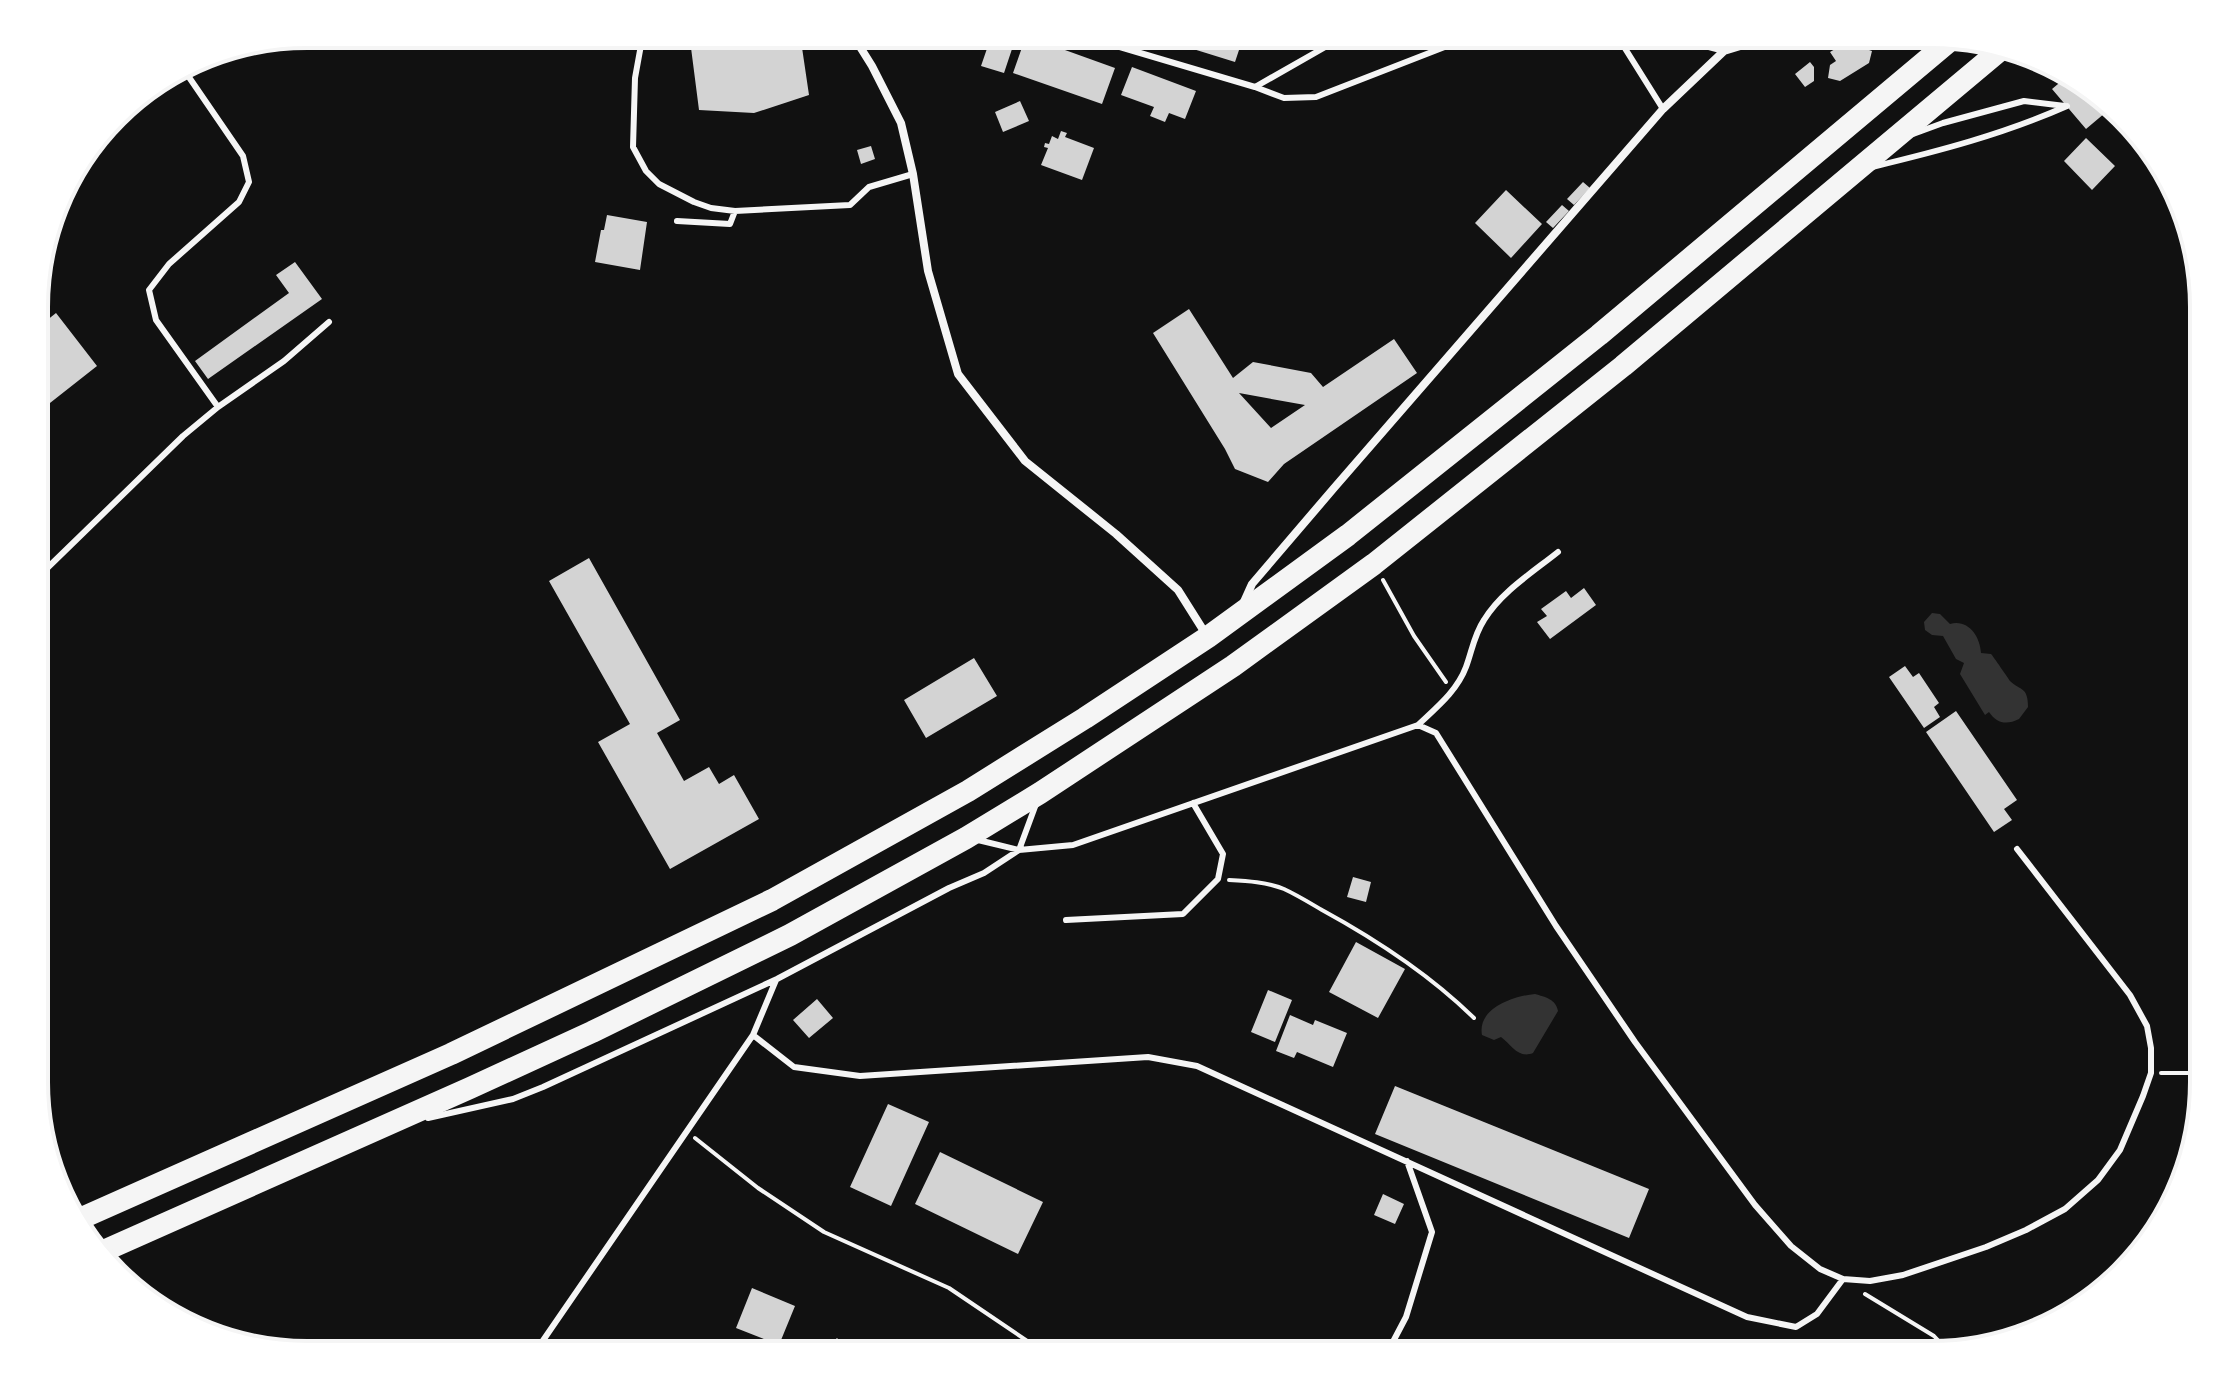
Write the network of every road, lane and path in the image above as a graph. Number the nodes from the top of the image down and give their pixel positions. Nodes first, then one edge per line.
1 (1323, 48) edge
2 (1441, 48) edge
3 (1625, 48) edge
4 (1713, 48) edge
5 (1733, 48) edge
6 (640, 49) edge
7 (861, 49) edge
8 (1128, 49) edge
9 (1940, 49) edge
10 (1724, 51) junction
11 (1993, 56) edge
12 (189, 77) edge
13 (1255, 87) junction
14 (1663, 109) junction
15 (1888, 144) junction
16 (1856, 171) junction
17 (913, 174) junction
18 (735, 211) junction
19 (677, 221) dead end
20 (329, 322) dead end
21 (218, 407) junction
22 (1558, 552) dead end
23 (1374, 564) junction
24 (48, 567) edge
25 (1237, 615) junction
26 (1208, 637) junction
27 (1453, 692) junction
28 (1418, 725) junction
29 (1040, 793) junction
30 (1193, 803) junction
31 (966, 838) junction
32 (2017, 849) dead end
33 (1019, 850) junction
34 (1218, 879) junction
35 (1066, 920) dead end
36 (777, 979) junction
37 (1474, 1018) dead end
38 (753, 1035) junction
39 (451, 1054) junction
40 (2151, 1073) junction
41 (2189, 1073) edge
42 (470, 1088) junction
43 (384, 1125) junction
44 (687, 1132) junction
45 (1407, 1161) junction
46 (86, 1216) edge
47 (109, 1249) edge
48 (1843, 1279) junction
49 (1394, 1340) edge
50 (1938, 1340) edge
51 (543, 1341) edge
52 (1027, 1341) edge

1 - 13 lane
2 - 13 lane
3 - 14 lane
4 - 10 lane
5 - 10 street
6 - 18 lane
7 - 17 street
8 - 13 lane
9 - 25 highway
10 - 14 street
11 - 15 highway
12 - 21 lane
14 - 25 street
15 - 16 highway
15 - 16 lane
16 - 23 highway
17 - 18 lane
17 - 26 street
18 - 19 lane
20 - 21 lane
21 - 24 lane
22 - 27 lane
23 - 27 path
23 - 29 highway
25 - 26 highway
26 - 39 highway
27 - 28 lane
28 - 30 lane
28 - 48 lane
29 - 31 highway
29 - 33 lane
30 - 33 lane
30 - 34 lane
31 - 33 lane
31 - 42 highway
32 - 40 lane
33 - 36 lane
34 - 35 lane
34 - 37 path
36 - 38 lane
36 - 43 lane
38 - 44 lane
38 - 45 lane
39 - 42 highway
39 - 46 highway
40 - 41 path
40 - 48 lane
42 - 43 highway
43 - 47 highway
44 - 51 lane
44 - 52 path
45 - 48 lane
45 - 49 lane
48 - 50 path

